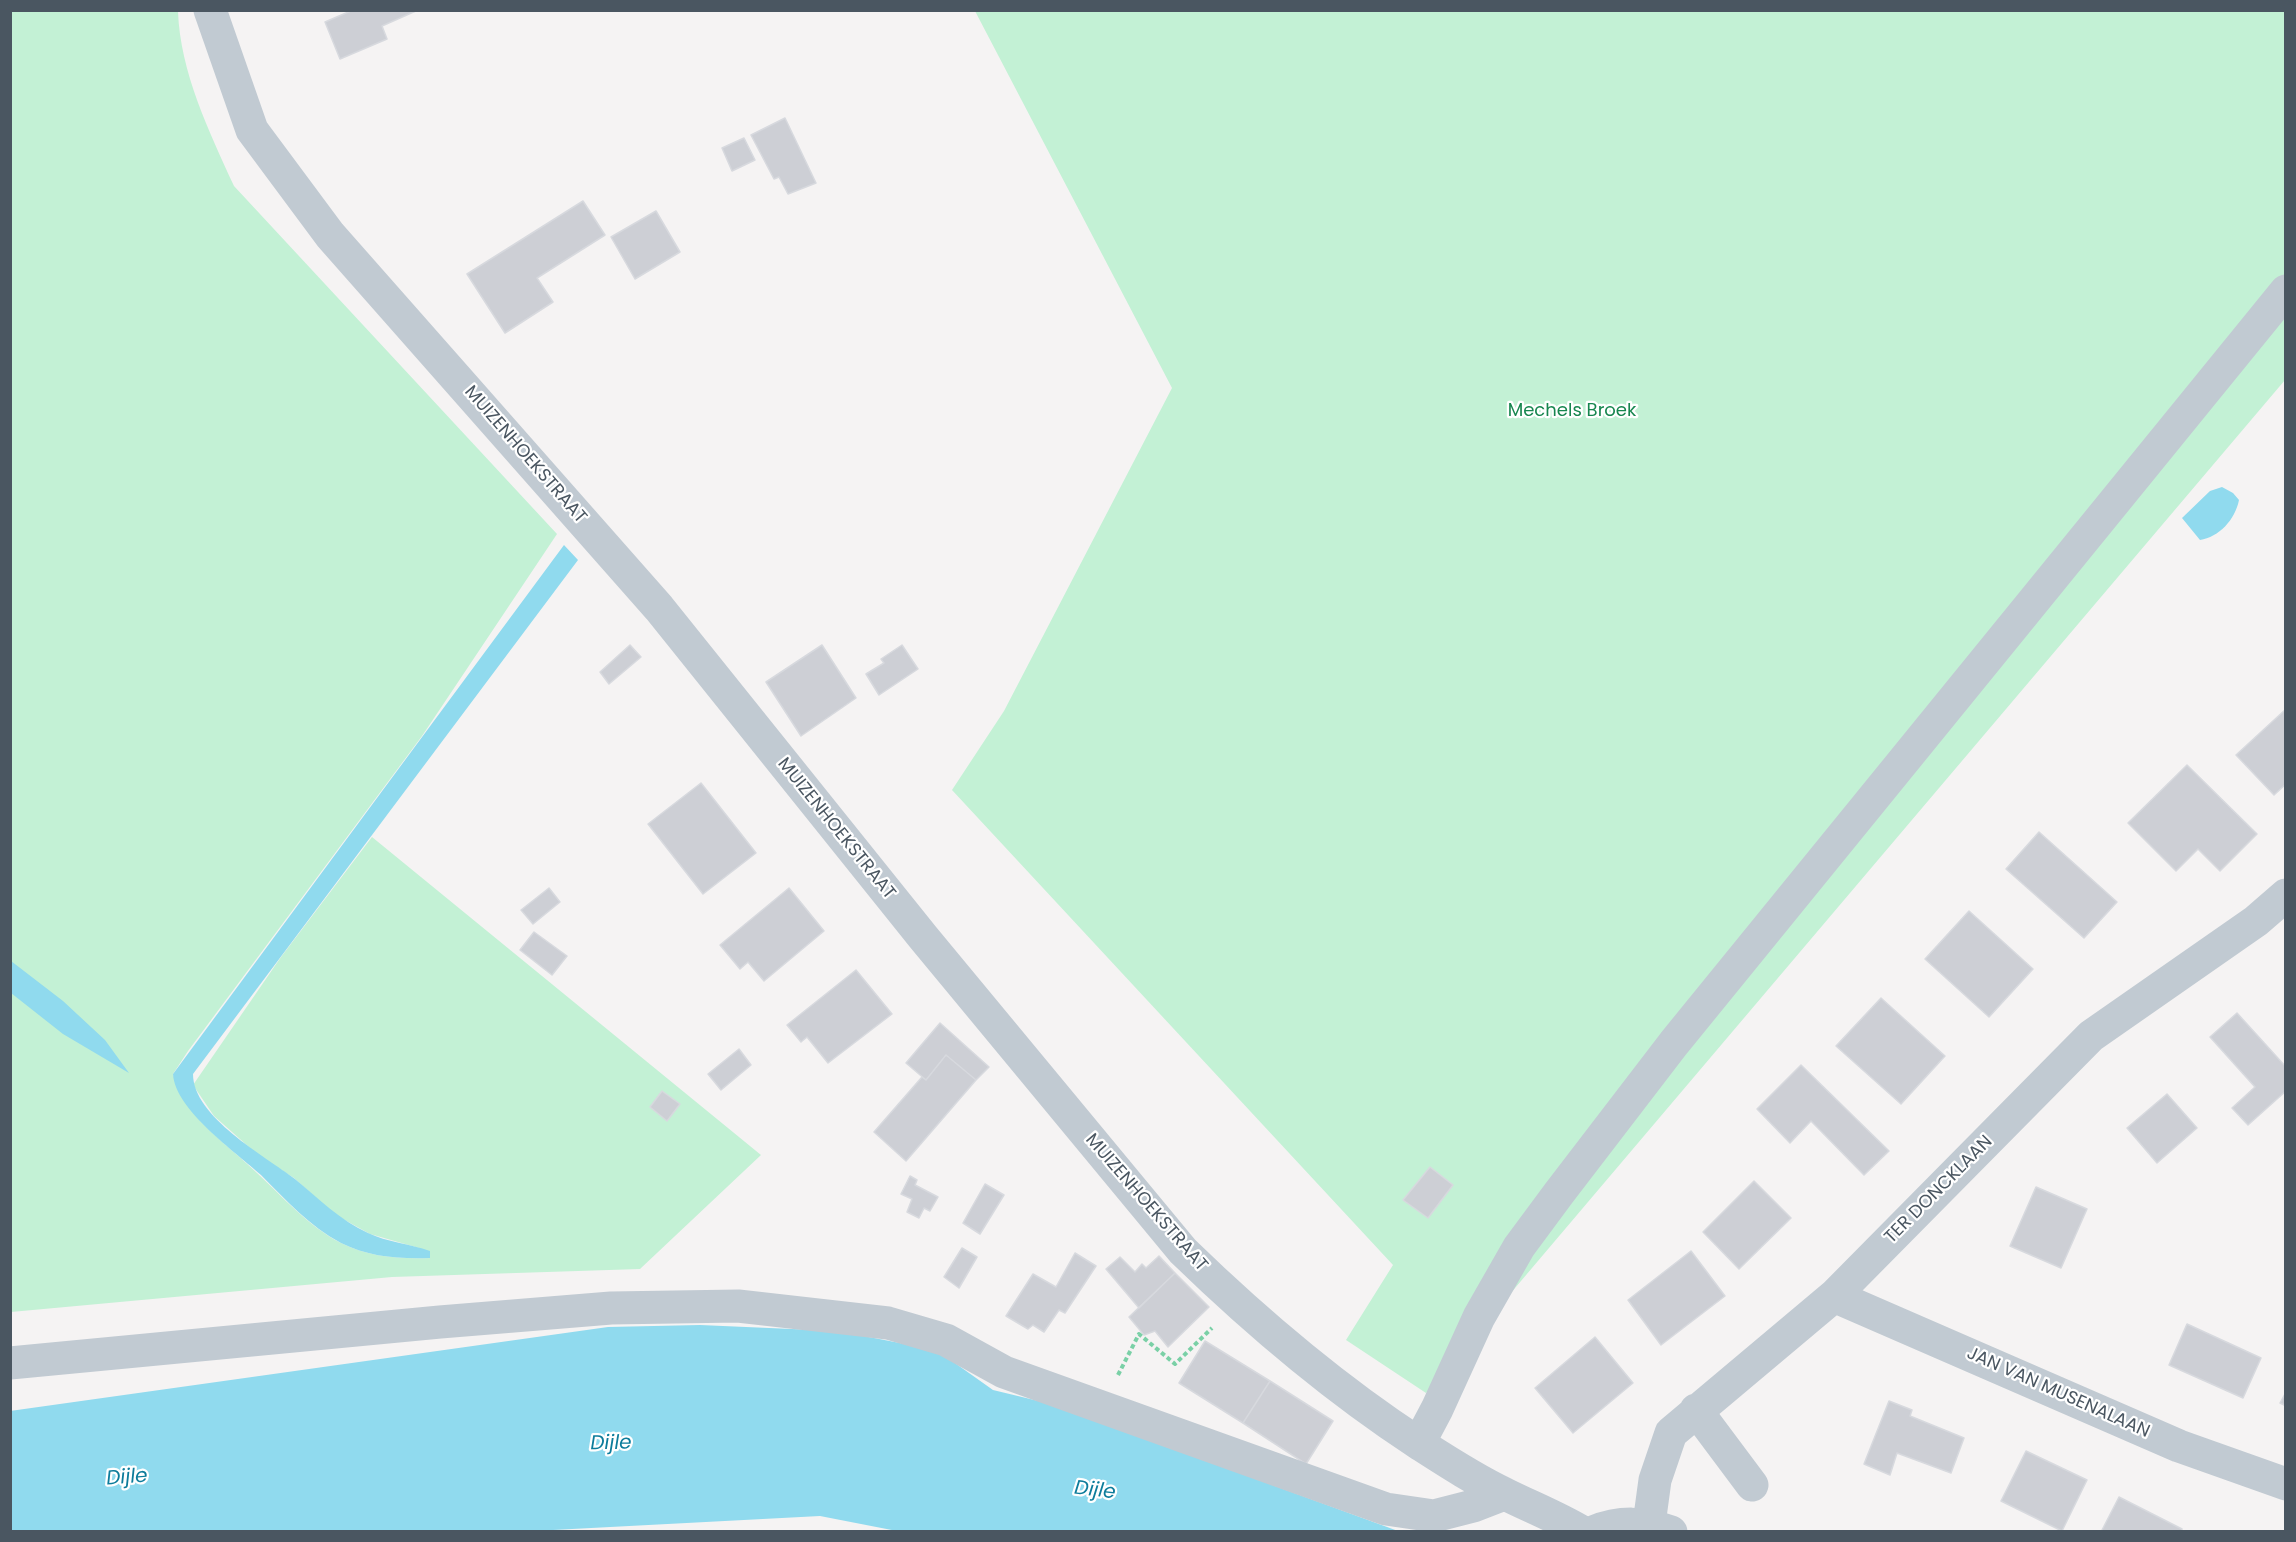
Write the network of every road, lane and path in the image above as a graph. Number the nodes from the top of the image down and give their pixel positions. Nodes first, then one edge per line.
1 (210, 10) edge
2 (2286, 291) edge
3 (2286, 895) edge
4 (1834, 1296) junction
5 (1238, 1303) junction
6 (10, 1363) edge
7 (1101, 1408) junction
8 (1696, 1410) junction
9 (1419, 1443) junction
10 (2286, 1484) edge
11 (1752, 1485) dead end
12 (1504, 1494) junction
13 (1660, 1528) edge
14 (1582, 1532) edge
15 (1593, 1532) edge

1 - 5 street, MUIZENHOEKSTRAAT
2 - 9 street
3 - 4 street, TER DONCKLAAN
4 - 8 street, TER DONCKLAAN
4 - 10 street, JAN VAN MUSENALAAN
5 - 7 path
5 - 9 street, MUIZENHOEKSTRAAT
6 - 7 street
7 - 12 street
8 - 11 street
8 - 13 street, TER DONCKLAAN
9 - 12 street, MUIZENHOEKSTRAAT
12 - 14 street, MUIZENHOEKSTRAAT
13 - 15 street

